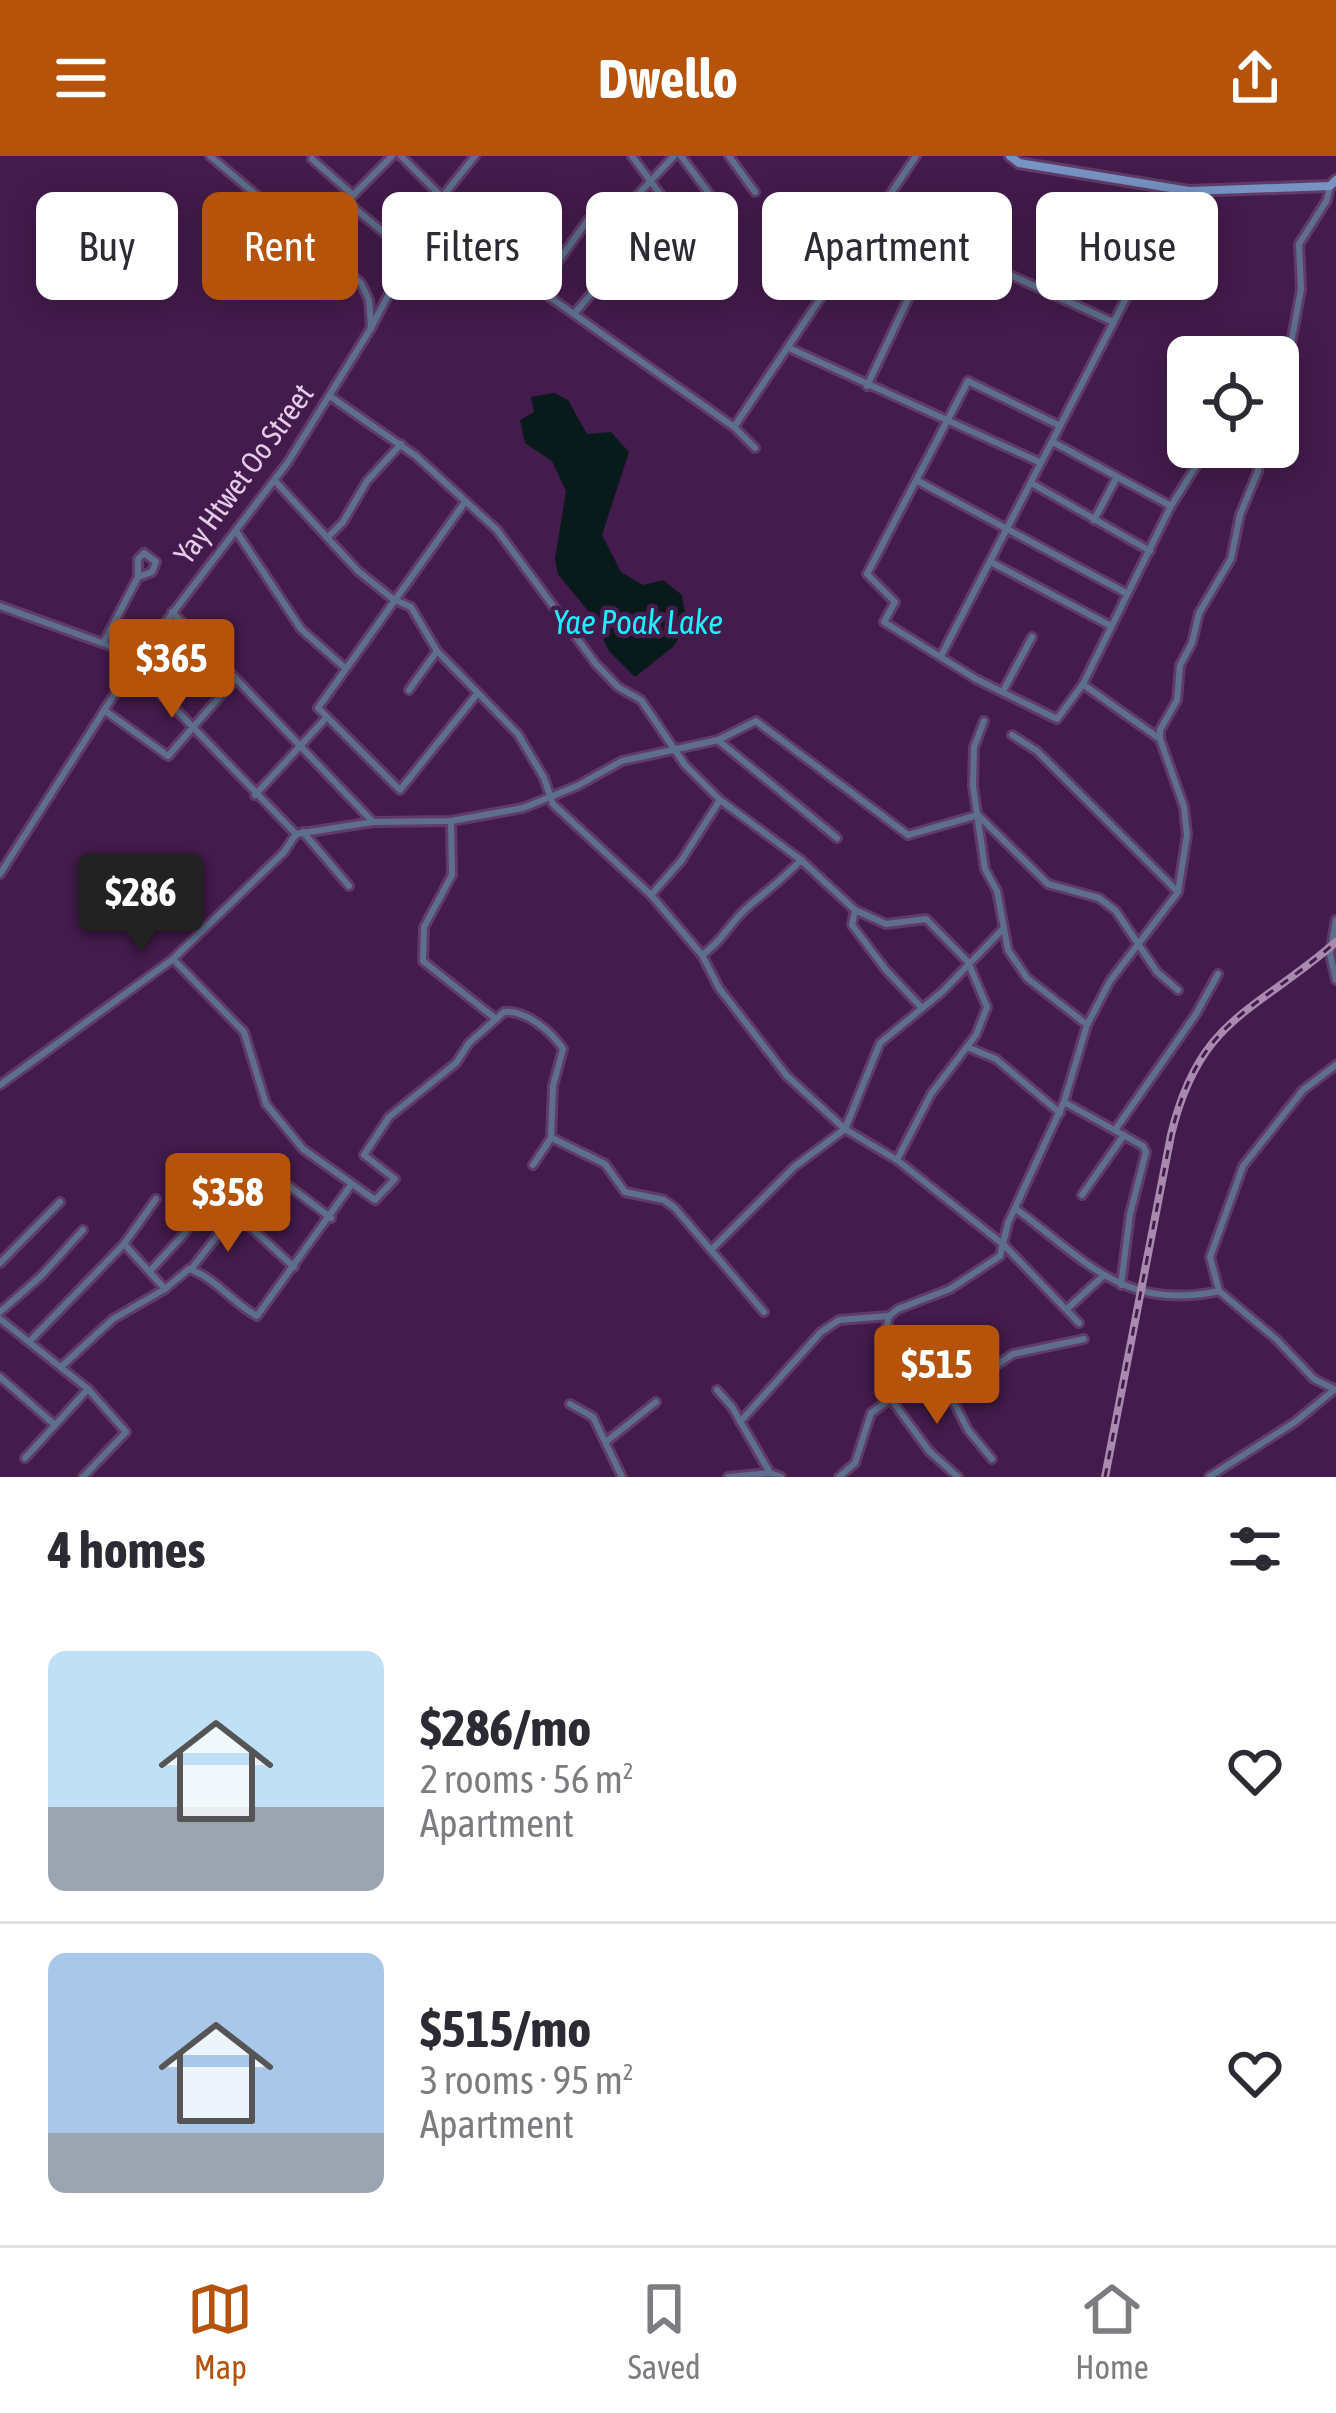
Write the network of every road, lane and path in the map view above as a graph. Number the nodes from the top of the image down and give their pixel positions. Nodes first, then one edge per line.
1 (210, 156) edge
2 (396, 156) edge
3 (475, 156) edge
4 (632, 156) edge
5 (677, 156) edge
6 (729, 156) edge
7 (916, 156) edge
8 (1010, 156) edge
9 (312, 160) dead end
10 (650, 181) junction
11 (1333, 183) edge
12 (1182, 190) junction
13 (754, 191) dead end
14 (252, 192) edge
15 (343, 192) edge
16 (357, 192) edge
17 (436, 192) edge
18 (446, 192) edge
19 (658, 192) edge
20 (708, 192) edge
21 (892, 192) edge
22 (358, 206) edge
23 (382, 227) edge
24 (562, 256) edge
25 (1012, 277) edge
26 (358, 281) edge
27 (386, 300) edge
28 (554, 300) edge
29 (586, 300) edge
30 (820, 300) edge
31 (908, 300) edge
32 (574, 314) junction
33 (1113, 322) junction
34 (371, 328) junction
35 (1292, 336) edge
36 (789, 347) junction
37 (867, 386) junction
38 (331, 397) junction
39 (946, 420) junction
40 (1058, 425) junction
41 (734, 427) junction
42 (1054, 442) junction
43 (401, 444) junction
44 (755, 448) dead end
45 (1039, 462) junction
46 (1195, 468) edge
47 (1258, 468) edge
48 (1117, 477) junction
49 (275, 481) junction
50 (917, 481) junction
51 (1032, 484) junction
52 (464, 502) junction
53 (1171, 506) junction
54 (1094, 520) junction
55 (1008, 529) junction
56 (236, 532) junction
57 (328, 537) junction
58 (1150, 550) junction
59 (991, 562) junction
60 (138, 577) dead end
61 (1127, 593) junction
62 (393, 599) junction
63 (0, 607) edge
64 (171, 611) junction
65 (1111, 626) junction
66 (1032, 637) dead end
67 (104, 642) junction
68 (437, 651) junction
69 (139, 656) junction
70 (941, 656) junction
71 (133, 665) junction
72 (345, 668) junction
73 (235, 679) junction
74 (1083, 684) junction
75 (409, 690) dead end
76 (1003, 692) junction
77 (477, 694) junction
78 (104, 710) junction
79 (326, 718) junction
80 (984, 722) dead end
81 (193, 729) junction
82 (1012, 735) dead end
83 (1160, 739) junction
84 (718, 740) junction
85 (301, 745) junction
86 (676, 749) junction
87 (255, 795) junction
88 (551, 796) junction
89 (720, 800) junction
90 (978, 814) junction
91 (451, 821) junction
92 (373, 822) junction
93 (299, 833) junction
94 (837, 838) dead end
95 (801, 860) junction
96 (0, 874) edge
97 (349, 886) dead end
98 (1178, 892) junction
99 (651, 895) junction
100 (855, 910) junction
101 (1336, 920) edge
102 (1002, 930) junction
103 (1138, 944) junction
104 (702, 956) junction
105 (173, 959) junction
106 (968, 962) junction
107 (1218, 974) dead end
108 (1336, 980) edge
109 (1178, 990) dead end
110 (922, 1008) junction
111 (496, 1019) junction
112 (1088, 1025) junction
113 (967, 1047) junction
114 (1336, 1065) edge
115 (0, 1085) edge
116 (1064, 1102) junction
117 (1060, 1113) junction
118 (845, 1129) junction
119 (1115, 1130) junction
120 (1124, 1135) junction
121 (551, 1138) junction
122 (897, 1160) junction
123 (533, 1166) dead end
124 (225, 1173) dead end
125 (269, 1176) dead end
126 (351, 1186) junction
127 (1082, 1195) dead end
128 (156, 1199) dead end
129 (61, 1202) dead end
130 (1015, 1208) junction
131 (331, 1218) junction
132 (83, 1230) dead end
133 (124, 1244) junction
134 (1004, 1245) junction
135 (712, 1249) junction
136 (0, 1263) edge
137 (294, 1267) junction
138 (192, 1268) junction
139 (150, 1270) junction
140 (1102, 1277) junction
141 (1121, 1285) junction
142 (166, 1289) junction
143 (1219, 1291) junction
144 (1067, 1309) junction
145 (764, 1312) dead end
146 (0, 1316) edge
147 (890, 1316) junction
148 (1079, 1323) dead end
149 (1084, 1339) dead end
150 (30, 1341) junction
151 (61, 1367) junction
152 (0, 1377) edge
153 (946, 1387) junction
154 (907, 1388) junction
155 (88, 1389) junction
156 (717, 1390) dead end
157 (1335, 1390) edge
158 (891, 1399) junction
159 (656, 1402) dead end
160 (570, 1404) dead end
161 (740, 1422) junction
162 (55, 1425) junction
163 (607, 1441) junction
164 (25, 1459) dead end
165 (992, 1459) dead end
166 (770, 1473) junction
167 (83, 1477) edge
168 (622, 1477) edge
169 (728, 1477) edge
170 (781, 1477) edge
171 (839, 1477) edge
172 (958, 1477) edge
173 (1209, 1477) edge

1 - 14 street
2 - 16 street
2 - 17 street
3 - 18 street, Yay Htwet Oo Street
4 - 10 street
5 - 10 street
5 - 20 street
6 - 13 street
7 - 21 street
8 - 12 street
9 - 15 street
10 - 19 street
10 - 24 street
11 - 12 street
11 - 35 street
12 - 33 street
22 - 23 street
25 - 33 street
26 - 34 street
27 - 34 street, Yay Htwet Oo Street
28 - 32 street
29 - 32 street
30 - 36 street
31 - 37 street
32 - 41 street
33 - 40 street
34 - 38 street, Yay Htwet Oo Street
36 - 37 street
36 - 41 street
37 - 39 street
38 - 43 street
38 - 49 street, Yay Htwet Oo Street
39 - 40 street
39 - 45 street
39 - 50 street
40 - 42 street
41 - 44 street
42 - 45 street
42 - 48 street
43 - 52 street
43 - 57 street
45 - 51 street
46 - 53 street
47 - 83 street
48 - 53 street
48 - 54 street
49 - 56 street, Yay Htwet Oo Street
49 - 57 street
50 - 55 street
50 - 70 street
51 - 54 street
51 - 55 street
52 - 62 street
52 - 86 street
53 - 58 street
54 - 58 street
55 - 59 street
55 - 61 street
56 - 64 street, Yay Htwet Oo Street
56 - 72 street
57 - 62 street
58 - 61 street
59 - 65 street
59 - 70 street
60 - 67 street
61 - 65 street
62 - 68 street
62 - 72 street
63 - 67 street
64 - 69 street, Yay Htwet Oo Street
64 - 73 street
65 - 74 street
66 - 76 street
67 - 69 street
68 - 75 street
68 - 77 street
69 - 71 street, Yay Htwet Oo Street
70 - 76 street
71 - 78 street, Yay Htwet Oo Street
71 - 81 street
72 - 79 street
73 - 81 street
73 - 85 street
74 - 76 street
74 - 83 street
77 - 79 street
77 - 88 street
78 - 81 street
78 - 96 street, Yay Htwet Oo Street
79 - 85 street
80 - 90 street
81 - 87 street
82 - 98 street
83 - 98 street
84 - 86 street
84 - 90 street
84 - 94 street
85 - 87 street
85 - 92 street
86 - 88 street
86 - 89 street
87 - 93 street
88 - 91 street
88 - 99 street
89 - 95 street
89 - 99 street
90 - 102 street
90 - 103 street
91 - 92 street
91 - 111 street
92 - 93 street
93 - 97 street
93 - 105 street
95 - 100 street
95 - 104 street
98 - 103 street
99 - 104 street
100 - 106 street
100 - 110 street
101 - 108 street
102 - 106 street
102 - 112 street
103 - 109 street
103 - 112 street
104 - 118 street
105 - 115 street
105 - 126 street
106 - 110 street
106 - 113 street
107 - 119 street
110 - 118 street
111 - 121 street
111 - 126 street
112 - 116 street
113 - 117 street
113 - 122 street
114 - 143 street
116 - 117 street
116 - 119 street
117 - 130 street
118 - 122 street
118 - 135 street
119 - 120 street
120 - 127 street
120 - 141 street
121 - 123 street
121 - 135 street
122 - 134 street
124 - 139 street
125 - 131 street
126 - 131 street
128 - 133 street
129 - 136 street
130 - 134 street
130 - 140 street
131 - 137 street
132 - 146 street
133 - 139 street
133 - 150 street
134 - 144 street
134 - 147 street
135 - 145 street
137 - 138 street
137 - 138 street
138 - 142 street
139 - 142 street
140 - 141 street
140 - 144 street
141 - 143 street
142 - 151 street
143 - 157 street
144 - 148 street
146 - 150 street
147 - 154 street
147 - 161 street
149 - 153 street
150 - 151 street
151 - 155 street
152 - 162 street
153 - 154 street
153 - 165 street
154 - 158 street
155 - 162 street
155 - 167 street
156 - 161 street
157 - 173 street
158 - 171 street
158 - 172 street
159 - 163 street
160 - 163 street
161 - 166 street
162 - 164 street
163 - 168 street
166 - 169 street
166 - 170 street

